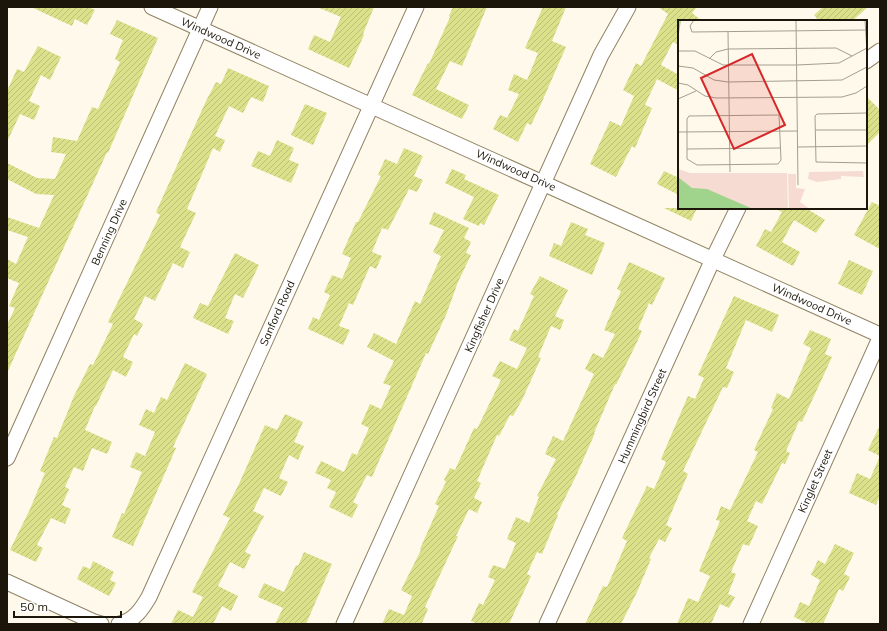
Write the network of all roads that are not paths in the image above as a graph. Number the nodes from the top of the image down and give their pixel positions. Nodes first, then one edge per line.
1 (152, 7) edge
2 (210, 7) edge
3 (416, 7) edge
4 (628, 7) edge
5 (200, 29) junction
6 (880, 51) edge
7 (867, 60) edge
8 (371, 105) junction
9 (544, 183) junction
10 (738, 209) edge
11 (713, 259) junction
12 (880, 335) edge
13 (880, 338) edge
14 (7, 458) edge
15 (7, 582) edge
16 (101, 624) edge
17 (119, 624) edge
18 (344, 624) edge
19 (548, 624) edge
20 (751, 624) edge

1 - 5 street, Windwood Drive
2 - 5 street, Benning Drive
3 - 8 street, Sanford Road
4 - 9 street, Kingfisher Drive
5 - 8 street, Windwood Drive
5 - 14 street, Benning Drive
6 - 7 street
8 - 9 street, Windwood Drive
8 - 17 street, Sanford Road
9 - 11 street, Windwood Drive
9 - 18 street, Kingfisher Drive
10 - 11 street, Hummingbird Street
11 - 12 street, Windwood Drive
11 - 19 street, Hummingbird Street
13 - 20 street, Kinglet Street
15 - 16 street

